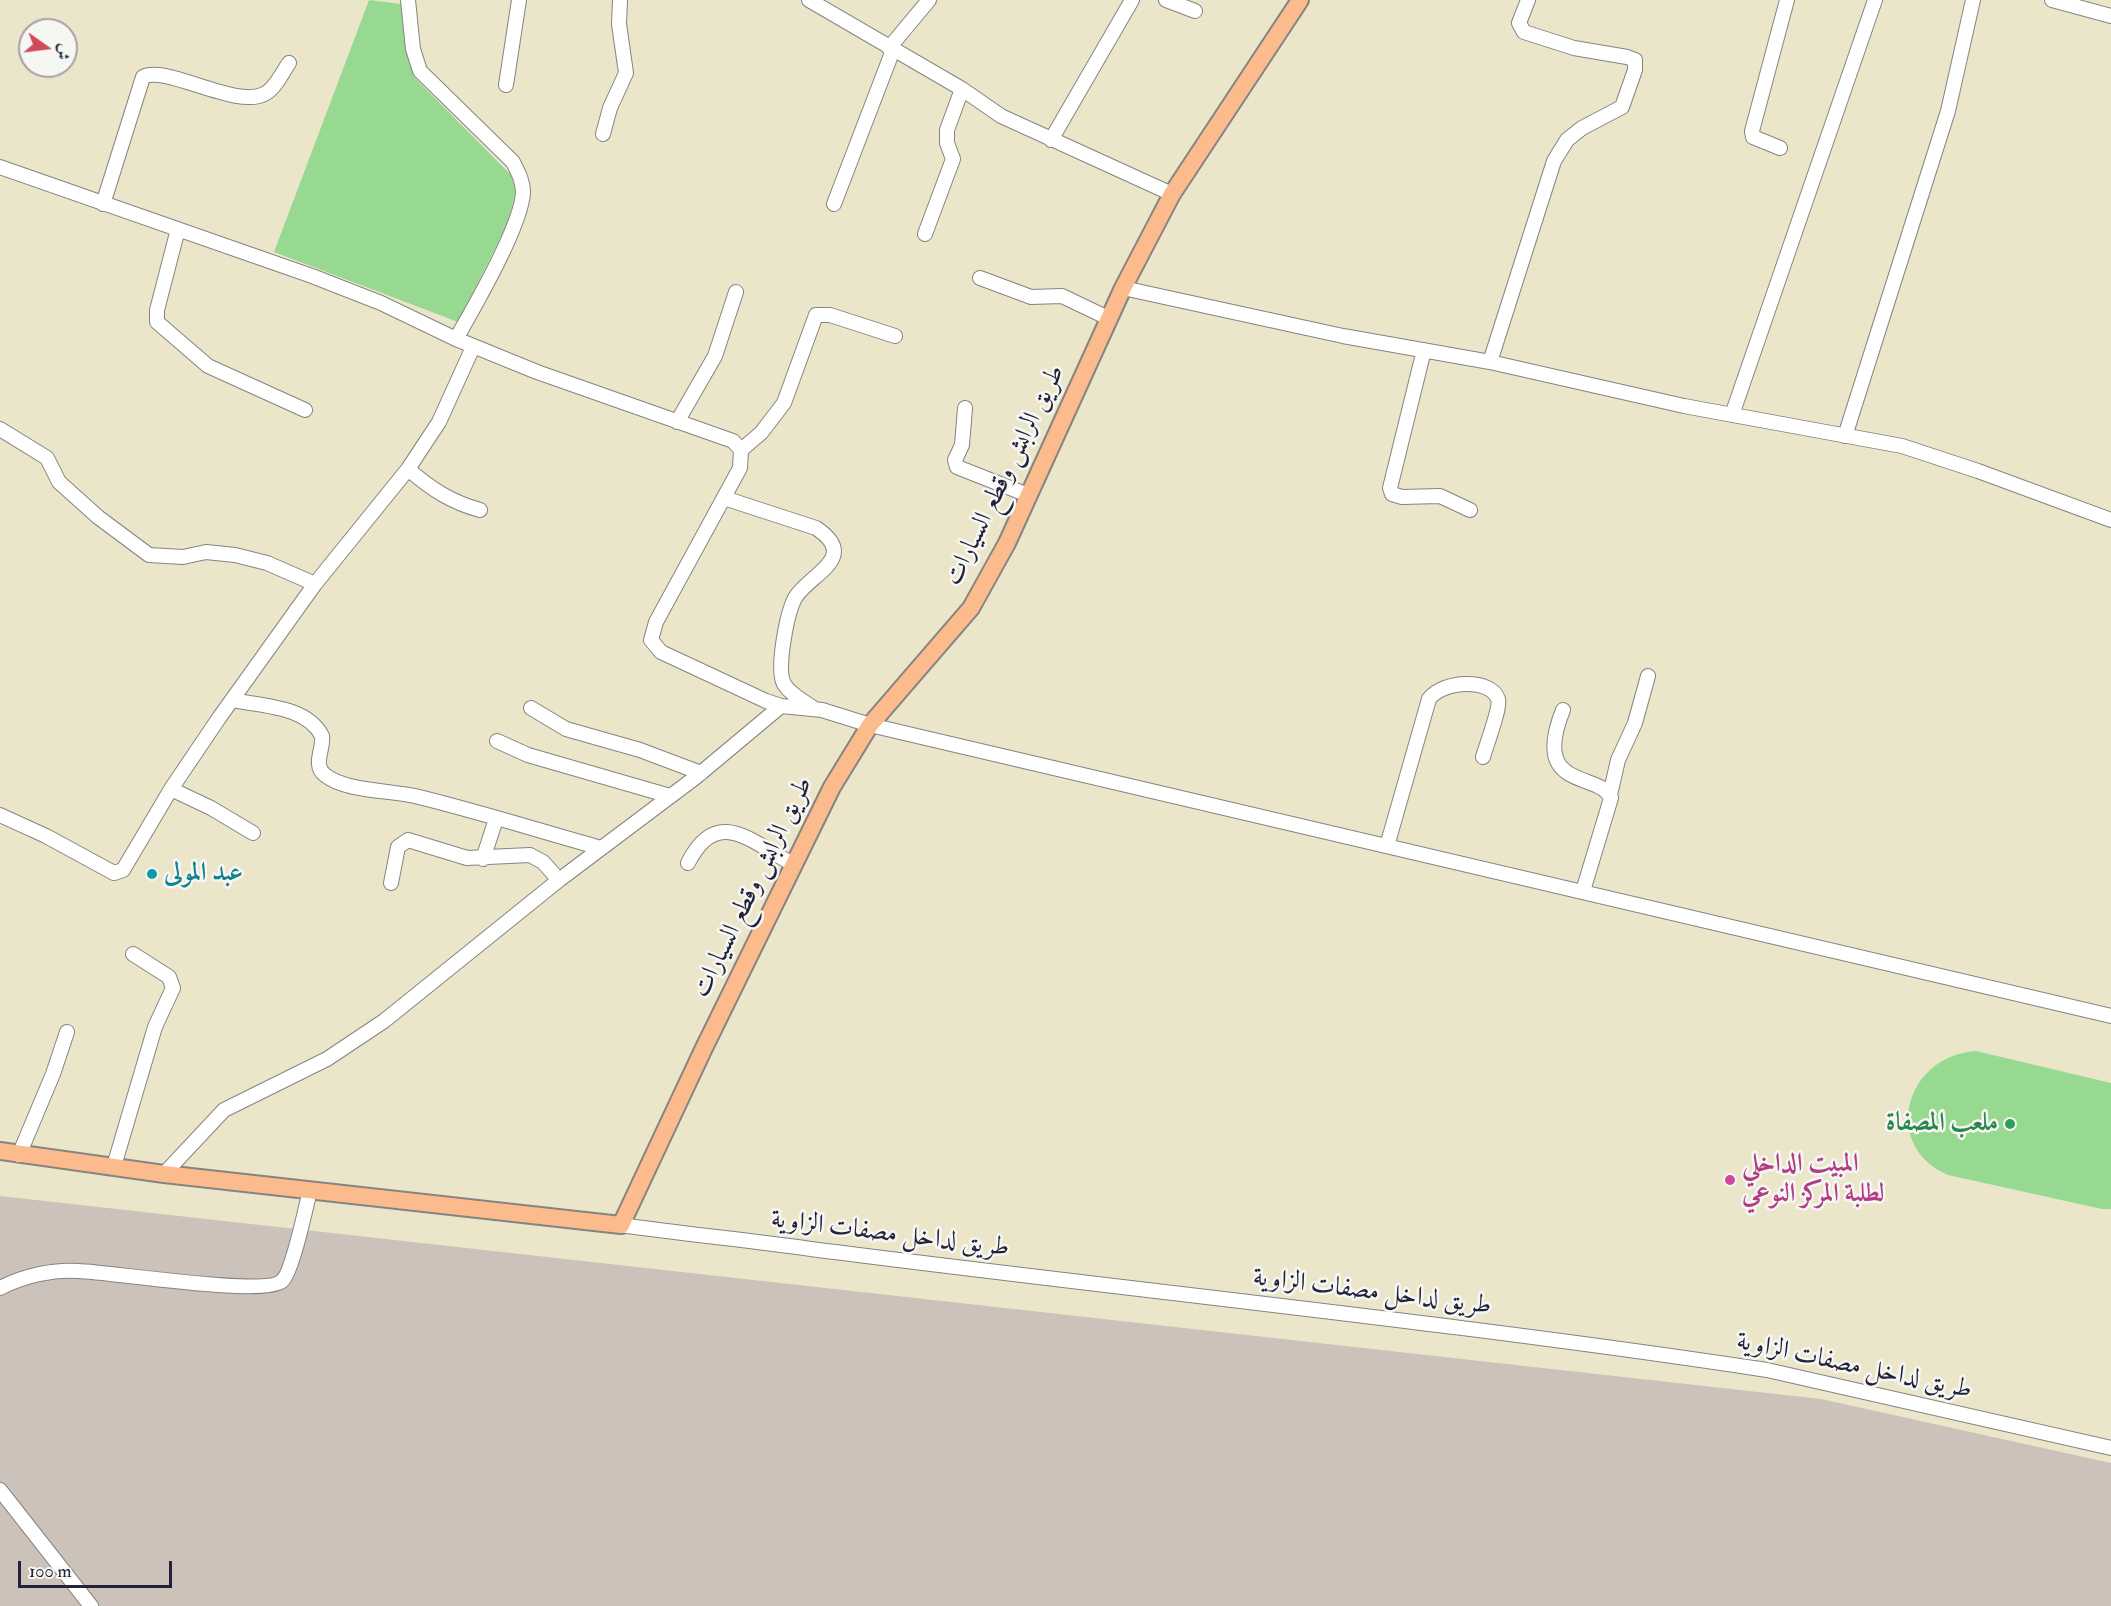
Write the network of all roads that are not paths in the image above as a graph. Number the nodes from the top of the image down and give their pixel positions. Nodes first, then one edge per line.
1 (408, 0) edge
2 (519, 0) edge
3 (620, 0) edge
4 (809, 0) edge
5 (929, 0) edge
6 (1132, 0) edge
7 (1166, 0) edge
8 (1300, 0) edge
9 (1528, 0) edge
10 (1787, 0) edge
11 (1875, 0) edge
12 (1973, 0) edge
13 (2052, 0) edge
14 (1195, 11) dead end
15 (2111, 16) edge
16 (891, 49) junction
17 (289, 63) dead end
18 (506, 85) dead end
19 (962, 89) junction
20 (603, 134) dead end
21 (1051, 140) junction
22 (1780, 148) dead end
23 (0, 167) edge
24 (1172, 194) junction
25 (103, 204) junction
26 (834, 204) dead end
27 (178, 229) junction
28 (925, 234) dead end
29 (980, 278) dead end
30 (1123, 288) junction
31 (736, 292) dead end
32 (1108, 318) junction
33 (895, 336) dead end
34 (456, 339) junction
35 (473, 347) junction
36 (1424, 350) junction
37 (1490, 362) junction
38 (965, 408) dead end
39 (305, 410) dead end
40 (1732, 415) junction
41 (677, 422) junction
42 (0, 429) edge
43 (1845, 436) junction
44 (741, 450) junction
45 (408, 469) junction
46 (1028, 495) junction
47 (724, 498) junction
48 (480, 510) dead end
49 (1470, 510) dead end
50 (2111, 520) edge
51 (315, 584) junction
52 (1648, 676) dead end
53 (232, 700) junction
54 (781, 706) junction
55 (531, 708) dead end
56 (816, 709) junction
57 (1563, 710) dead end
58 (870, 725) junction
59 (497, 741) dead end
60 (1483, 757) dead end
61 (701, 773) junction
62 (171, 789) junction
63 (1610, 795) junction
64 (670, 796) junction
65 (0, 815) edge
66 (496, 819) junction
67 (253, 833) dead end
68 (1387, 846) junction
69 (601, 848) junction
70 (483, 859) junction
71 (688, 863) dead end
72 (793, 864) junction
73 (559, 880) junction
74 (391, 883) dead end
75 (1583, 891) junction
76 (133, 954) dead end
77 (2111, 1016) edge
78 (67, 1032) dead end
79 (0, 1151) edge
80 (19, 1155) junction
81 (114, 1166) junction
82 (164, 1174) junction
83 (310, 1190) junction
84 (621, 1225) junction
85 (0, 1288) edge
86 (2111, 1448) edge
87 (0, 1490) edge
88 (91, 1606) edge

1 - 34 street
2 - 18 street
3 - 20 street
4 - 16 street
5 - 16 street
6 - 21 street
7 - 14 street
8 - 24 main road, طريق الرابش وقطع السيارات
9 - 37 street
10 - 22 street
11 - 40 street
12 - 43 street
13 - 15 street
16 - 19 street
16 - 26 street
17 - 25 street
19 - 21 street
19 - 28 street
21 - 24 street
23 - 25 street
24 - 30 main road, طريق الرابش وقطع السيارات
25 - 27 street
27 - 34 street
27 - 39 street
29 - 32 street
30 - 32 main road, طريق الرابش وقطع السيارات
30 - 36 street
31 - 41 street
32 - 46 main road, طريق الرابش وقطع السيارات
33 - 44 street
34 - 35 street
35 - 41 street
35 - 45 street
36 - 37 street
36 - 49 street
37 - 40 street
38 - 46 street
40 - 43 street
41 - 44 street
42 - 51 street
43 - 50 street
44 - 47 street
45 - 48 street
45 - 51 street
46 - 58 main road, طريق الرابش وقطع السيارات
47 - 54 street
47 - 56 street
51 - 53 street
52 - 63 street
53 - 62 street
53 - 66 street
54 - 56 street
54 - 61 street
55 - 61 street
56 - 58 street
57 - 63 street
58 - 68 street
58 - 72 main road, طريق الرابش وقطع السيارات
59 - 64 street
60 - 68 street
61 - 64 street
62 - 65 street
62 - 67 street
63 - 75 street
64 - 69 street
66 - 69 street
66 - 70 street
68 - 75 street
69 - 73 street
70 - 73 street
70 - 74 street
71 - 72 street
72 - 84 main road, طريق الرابش وقطع السيارات
73 - 82 street
75 - 77 street
76 - 81 street
78 - 80 street
79 - 80 main road
80 - 81 main road
81 - 82 main road
82 - 83 main road
83 - 84 main road
83 - 85 street
84 - 86 street, طريق لداخل مصفات الزاوية
87 - 88 street

